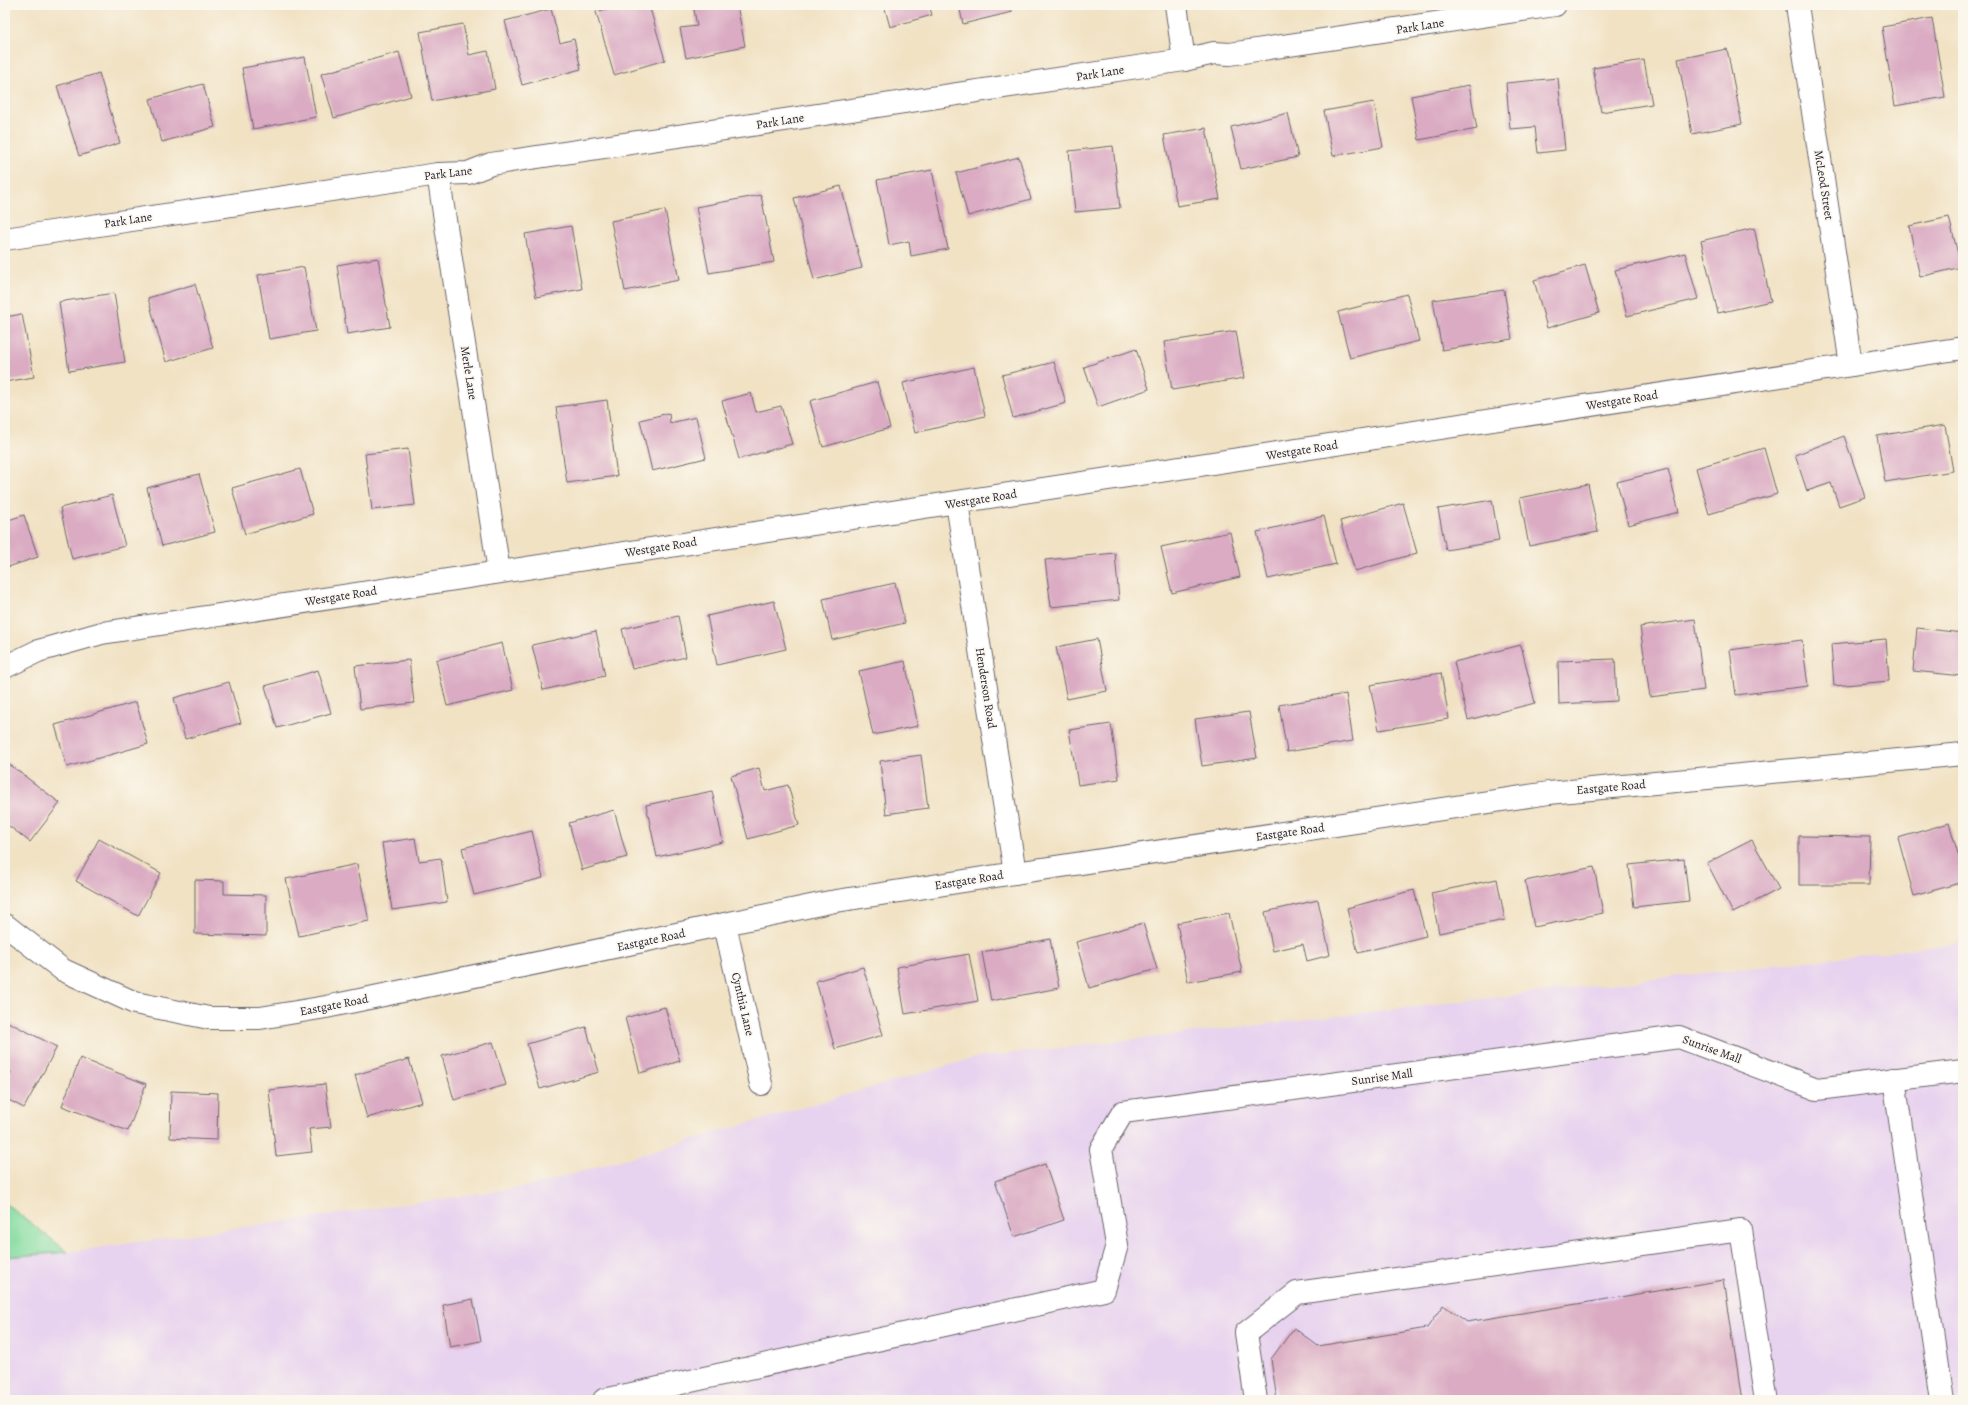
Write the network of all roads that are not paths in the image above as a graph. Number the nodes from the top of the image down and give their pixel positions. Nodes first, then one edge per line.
1 (1176, 5) edge
2 (1555, 5) edge
3 (1797, 5) edge
4 (1184, 60) junction
5 (438, 174) junction
6 (5, 236) edge
7 (1963, 348) edge
8 (1851, 365) junction
9 (957, 503) junction
10 (499, 572) junction
11 (5, 668) edge
12 (1963, 754) edge
13 (1015, 873) junction
14 (725, 924) junction
15 (5, 925) edge
16 (1963, 1071) edge
17 (1894, 1079) junction
18 (761, 1084) dead end
19 (604, 1400) edge
20 (1256, 1400) edge
21 (1767, 1400) edge
22 (1941, 1400) edge

1 - 4 street
2 - 4 street, Park Lane
3 - 8 street, McLeod Street
4 - 5 street, Park Lane
5 - 6 street, Park Lane
5 - 10 street, Merle Lane
7 - 8 street, Westgate Road
8 - 9 street, Westgate Road
9 - 10 street, Westgate Road
9 - 13 street, Henderson Road
10 - 11 street, Westgate Road
12 - 13 street, Eastgate Road
13 - 14 street, Eastgate Road
14 - 15 street, Eastgate Road
14 - 18 street, Cynthia Lane
16 - 17 street
17 - 19 street, Sunrise Mall
17 - 22 street
20 - 21 street

